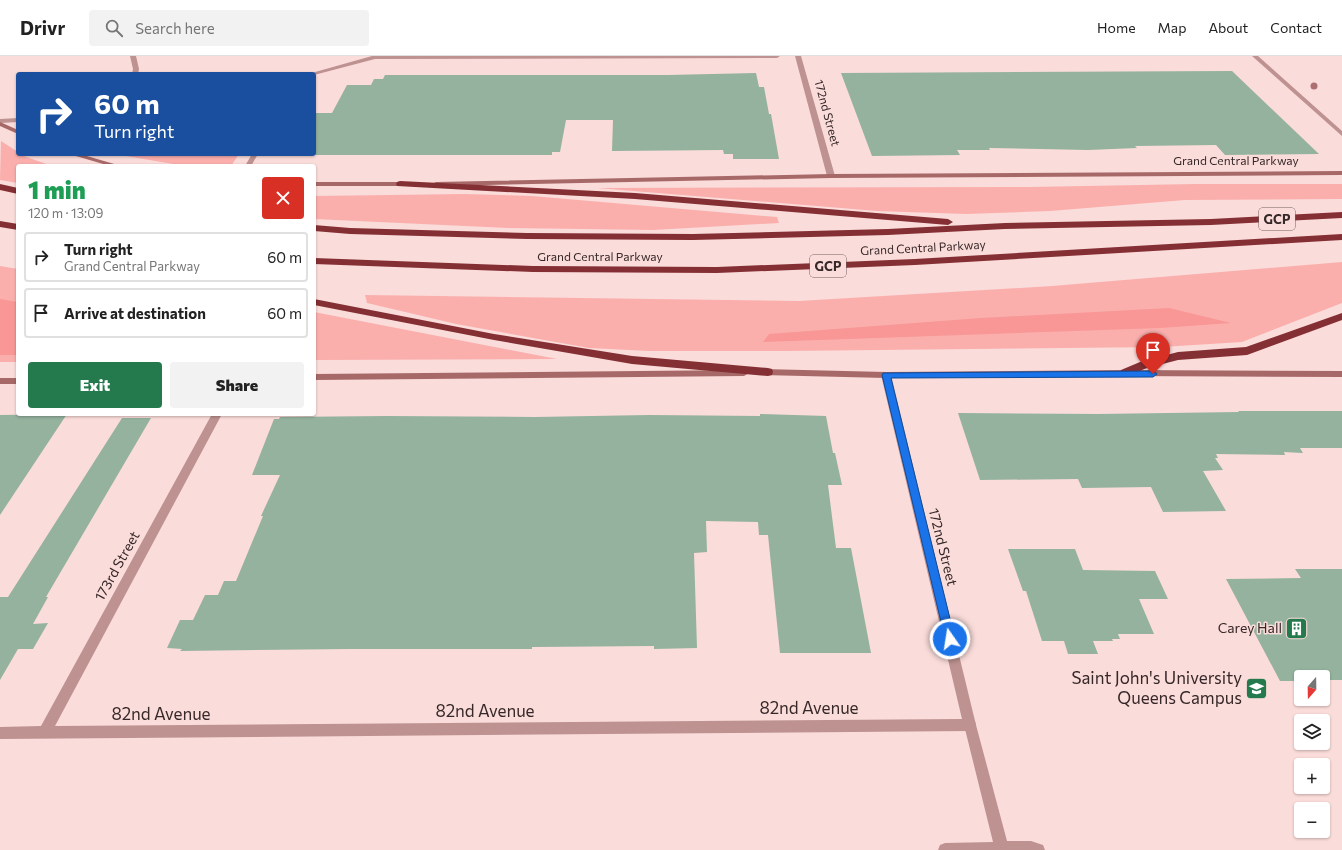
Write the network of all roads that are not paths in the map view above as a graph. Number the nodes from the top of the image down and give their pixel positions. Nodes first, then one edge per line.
1 (133, 56) edge
2 (777, 56) edge
3 (798, 56) edge
4 (1255, 56) edge
5 (377, 57) edge
6 (135, 72) edge
7 (316, 73) edge
8 (16, 120) edge
9 (0, 121) edge
10 (0, 124) edge
11 (16, 131) edge
12 (1342, 134) edge
13 (80, 156) edge
14 (110, 164) edge
15 (1342, 173) edge
16 (831, 176) junction
17 (316, 184) edge
18 (400, 184) junction
19 (0, 187) edge
20 (16, 191) edge
21 (1342, 215) edge
22 (0, 224) edge
23 (1005, 226) junction
24 (16, 227) edge
25 (316, 228) edge
26 (1342, 236) edge
27 (316, 261) edge
28 (316, 302) edge
29 (1342, 316) edge
30 (768, 372) junction
31 (1125, 373) junction
32 (1342, 374) edge
33 (886, 375) junction
34 (316, 377) edge
35 (0, 381) edge
36 (16, 381) edge
37 (216, 416) edge
38 (970, 725) junction
39 (0, 733) edge
40 (44, 733) junction
41 (1002, 849) junction
42 (945, 850) edge
43 (1038, 850) edge

1 - 6 street
2 - 5 street
3 - 16 street, 172nd Street
4 - 12 street
5 - 7 street
8 - 9 street
10 - 11 main road
13 - 14 main road
15 - 16 main road, Grand Central Parkway
16 - 18 main road, Grand Central Parkway
17 - 18 main road, Grand Central Parkway
18 - 23 highway
19 - 20 highway
21 - 23 highway, Grand Central Parkway / GCP
22 - 24 highway
23 - 25 highway, Grand Central Parkway / GCP
26 - 27 highway, Grand Central Parkway / GCP
28 - 30 highway
29 - 31 highway
30 - 33 main road
30 - 34 main road
31 - 32 main road
31 - 33 main road
33 - 38 street, 172nd Street
35 - 36 main road
37 - 40 street, 173rd Street
38 - 40 street, 82nd Avenue
38 - 41 street, 172nd Street
39 - 40 street, 82nd Avenue
41 - 42 street
41 - 43 street

